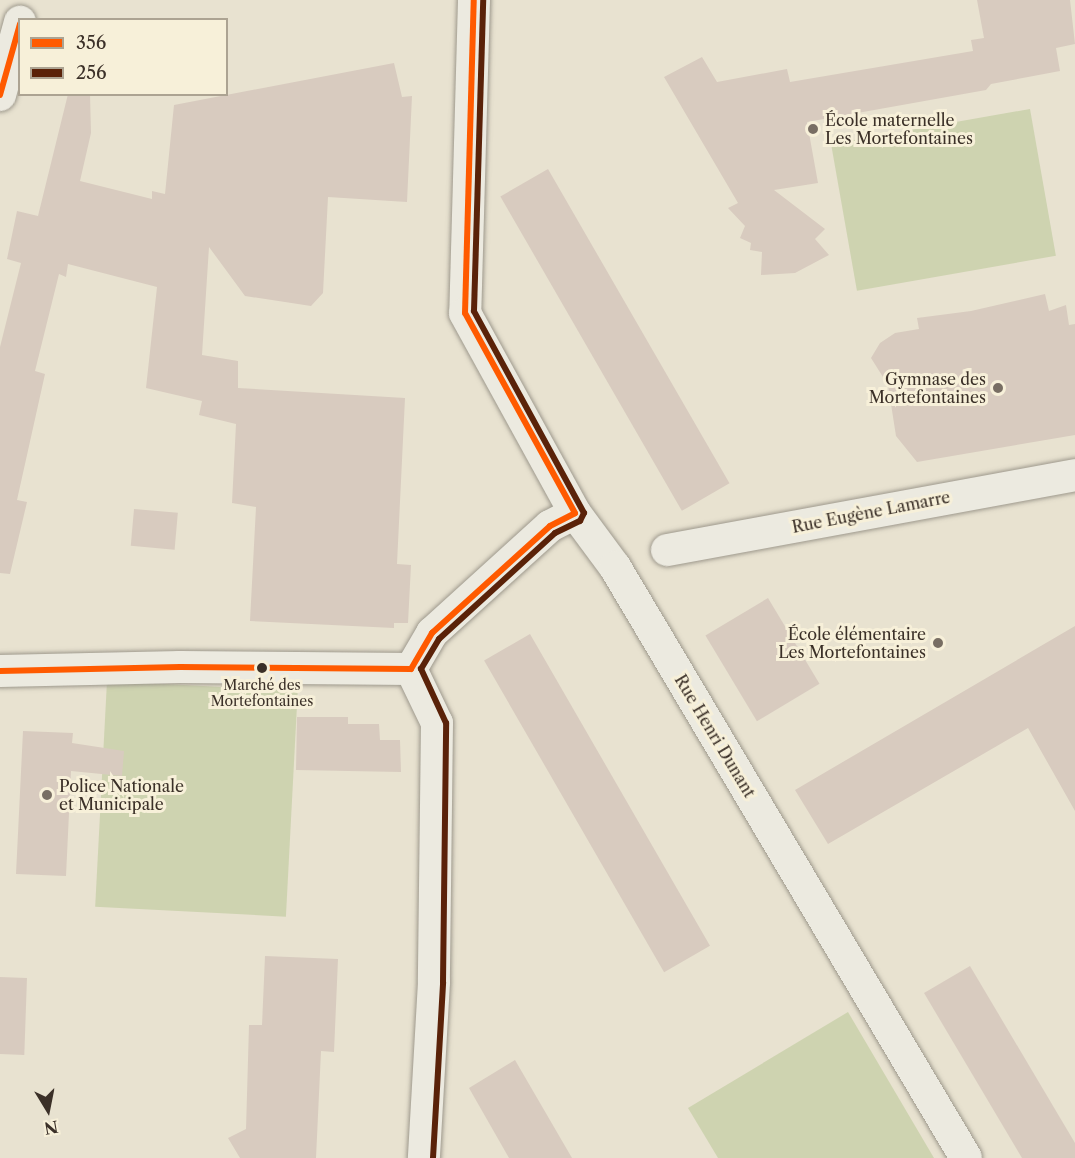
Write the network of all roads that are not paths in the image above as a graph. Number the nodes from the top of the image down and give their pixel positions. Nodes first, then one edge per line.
1 (25, 0) edge
2 (474, 0) edge
3 (21, 18) edge
4 (18, 28) edge
5 (0, 95) edge
6 (1075, 475) edge
7 (575, 513) junction
8 (668, 550) dead end
9 (411, 669) junction
10 (0, 671) edge
11 (424, 1158) edge
12 (966, 1158) edge

1 - 3 street
2 - 7 street, Rue Henri Dunant
4 - 5 street
6 - 8 street, Rue Eugène Lamarre
7 - 9 street
7 - 12 street, Rue Henri Dunant
9 - 10 street
9 - 11 street

